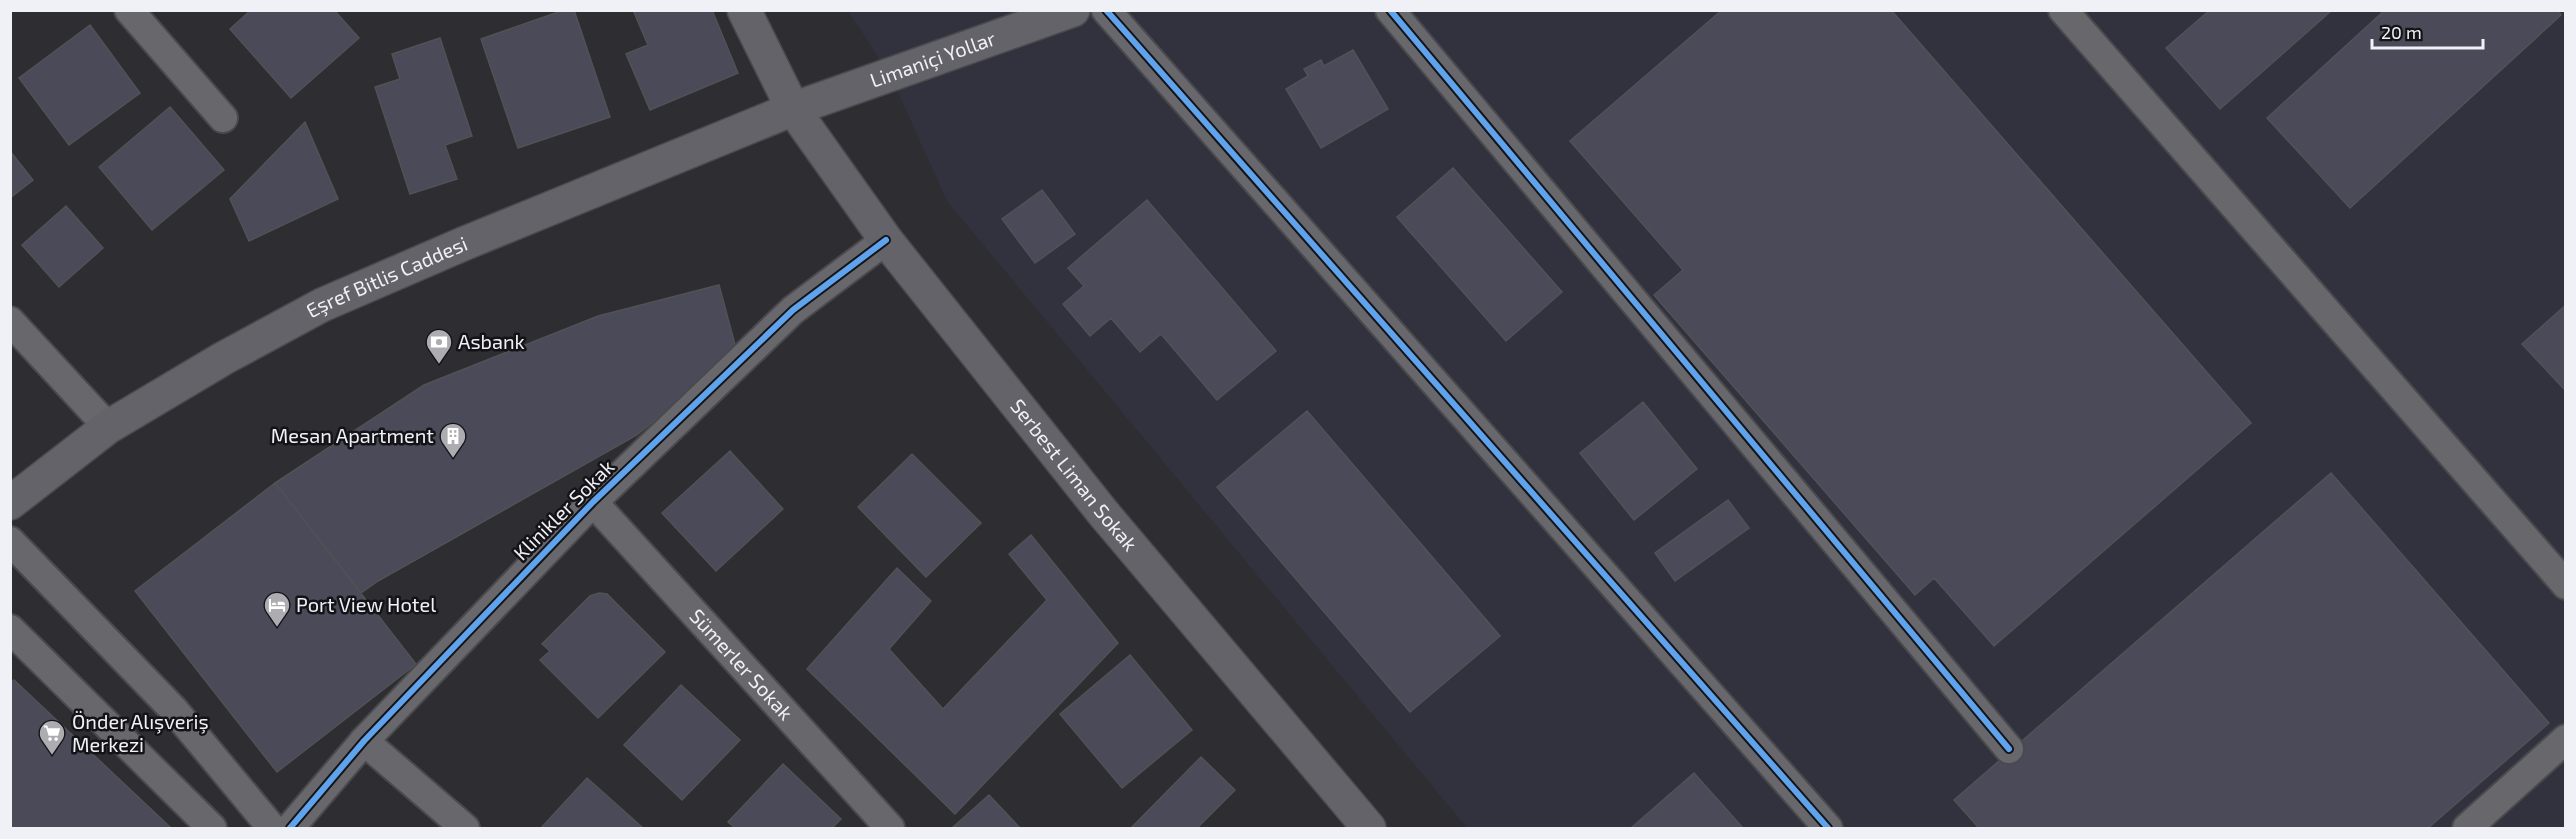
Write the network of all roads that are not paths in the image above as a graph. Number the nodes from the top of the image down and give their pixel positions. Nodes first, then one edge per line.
1 (129, 10) edge
2 (744, 10) edge
3 (1073, 10) edge
4 (1106, 10) edge
5 (1390, 10) edge
6 (2063, 10) edge
7 (793, 109) junction
8 (223, 118) dead end
9 (886, 240) junction
10 (10, 321) edge
11 (108, 427) junction
12 (592, 502) junction
13 (10, 503) edge
14 (10, 541) edge
15 (2565, 585) edge
16 (10, 629) edge
17 (2565, 739) edge
18 (364, 741) junction
19 (2009, 749) dead end
20 (213, 828) edge
21 (272, 828) edge
22 (290, 828) edge
23 (465, 828) edge
24 (890, 828) edge
25 (1369, 828) edge
26 (1828, 828) edge
27 (2467, 828) edge

1 - 8 street
2 - 7 main road, Serbest Liman Sokak
3 - 7 main road, Limaniçi Yollar
4 - 26 street
5 - 19 street
6 - 15 street
7 - 9 main road, Serbest Liman Sokak
7 - 11 main road, Eşref Bitlis Caddesi
9 - 12 street, Klinikler Sokak
9 - 25 main road, Serbest Liman Sokak
10 - 11 street
11 - 13 main road, Eşref Bitlis Caddesi
12 - 18 street, Klinikler Sokak
12 - 24 street, Sümerler Sokak
14 - 21 street
16 - 20 street
17 - 27 street
18 - 22 street, Klinikler Sokak
18 - 23 street

